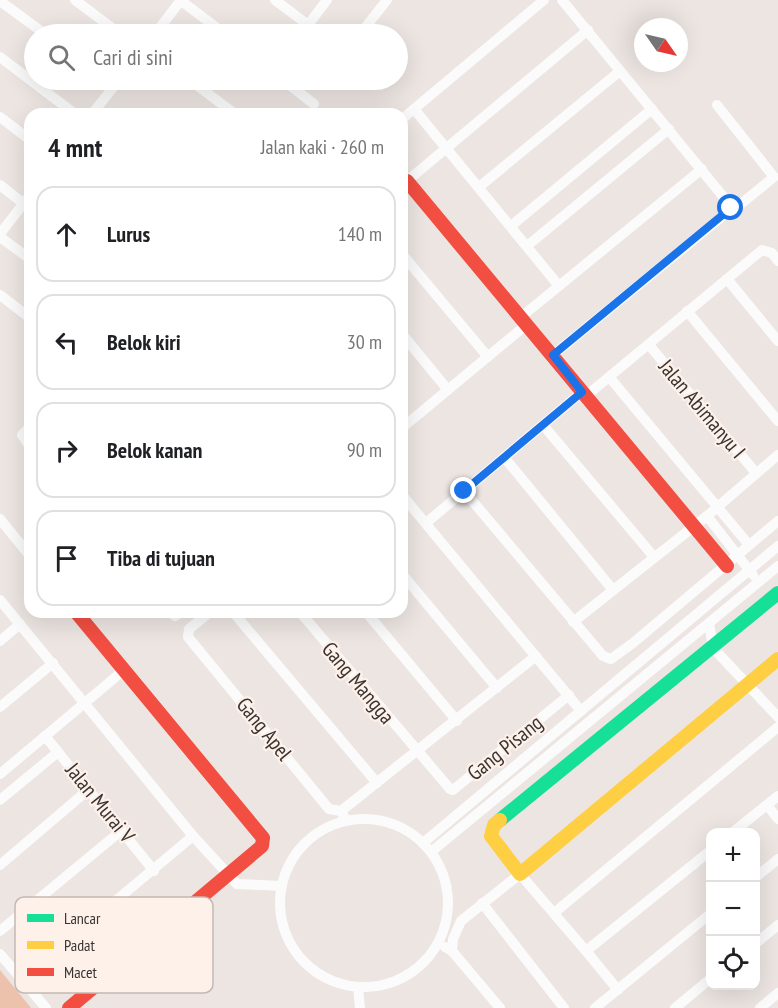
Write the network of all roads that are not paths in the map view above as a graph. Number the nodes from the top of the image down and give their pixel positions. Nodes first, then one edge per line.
1 (75, 0) edge
2 (181, 0) edge
3 (275, 0) edge
4 (327, 0) edge
5 (387, 0) edge
6 (544, 0) edge
7 (562, 0) edge
8 (0, 1) edge
9 (31, 24) edge
10 (107, 24) edge
11 (163, 24) edge
12 (212, 24) edge
13 (307, 24) edge
14 (309, 24) edge
15 (368, 24) edge
16 (588, 30) junction
17 (0, 57) edge
18 (620, 71) junction
19 (24, 75) edge
20 (43, 90) edge
21 (107, 90) edge
22 (203, 90) edge
23 (296, 90) edge
24 (314, 104) dead end
25 (717, 105) dead end
26 (67, 108) edge
27 (96, 108) edge
28 (227, 108) edge
29 (414, 109) junction
30 (652, 110) junction
31 (408, 114) edge
32 (0, 117) edge
33 (669, 129) junction
34 (24, 135) edge
35 (446, 147) junction
36 (702, 169) junction
37 (408, 180) edge
38 (0, 185) edge
39 (479, 187) junction
40 (408, 188) edge
41 (24, 197) edge
42 (24, 204) edge
43 (731, 206) junction
44 (511, 226) junction
45 (0, 235) edge
46 (778, 243) edge
47 (527, 246) junction
48 (768, 251) junction
49 (24, 255) edge
50 (408, 261) edge
51 (778, 261) edge
52 (727, 279) junction
53 (559, 286) junction
54 (0, 295) edge
55 (687, 311) junction
56 (24, 313) edge
57 (524, 321) junction
58 (778, 340) edge
59 (408, 341) edge
60 (649, 345) junction
61 (553, 355) junction
62 (488, 357) junction
63 (609, 378) junction
64 (448, 390) junction
65 (584, 394) junction
66 (408, 419) edge
67 (778, 422) edge
68 (543, 425) junction
69 (778, 454) edge
70 (504, 458) junction
71 (756, 473) junction
72 (464, 491) junction
73 (408, 502) edge
74 (716, 507) junction
75 (707, 516) junction
76 (0, 519) edge
77 (778, 521) edge
78 (426, 523) junction
79 (693, 525) junction
80 (750, 545) junction
81 (778, 546) edge
82 (24, 549) edge
83 (654, 557) junction
84 (732, 561) junction
85 (778, 566) edge
86 (749, 571) junction
87 (408, 581) edge
88 (759, 582) junction
89 (704, 584) junction
90 (613, 590) junction
91 (778, 593) edge
92 (717, 598) junction
93 (0, 600) edge
94 (81, 618) edge
95 (203, 618) edge
96 (238, 618) edge
97 (305, 618) edge
98 (371, 618) edge
99 (573, 622) junction
100 (709, 623) junction
101 (20, 624) junction
102 (0, 641) edge
103 (633, 643) junction
104 (713, 648) junction
105 (536, 656) junction
106 (646, 657) junction
107 (778, 659) edge
108 (53, 663) junction
109 (124, 670) junction
110 (746, 685) junction
111 (497, 688) junction
112 (628, 690) junction
113 (569, 695) junction
114 (87, 703) junction
115 (643, 705) junction
116 (0, 707) edge
117 (581, 711) junction
118 (778, 717) edge
119 (457, 721) junction
120 (778, 727) edge
121 (45, 736) junction
122 (58, 752) junction
123 (417, 753) junction
124 (530, 771) junction
125 (0, 774) edge
126 (377, 783) junction
127 (542, 787) junction
128 (88, 790) junction
129 (778, 796) edge
130 (0, 800) edge
131 (767, 805) junction
132 (343, 816) junction
133 (778, 819) edge
134 (738, 828) edge
135 (122, 830) junction
136 (194, 836) junction
137 (423, 843) junction
138 (431, 852) junction
139 (706, 855) edge
140 (778, 858) edge
141 (0, 865) edge
142 (154, 870) junction
143 (228, 874) junction
144 (520, 874) junction
145 (760, 874) edge
146 (282, 886) junction
147 (41, 897) edge
148 (121, 897) edge
149 (201, 897) edge
150 (482, 903) junction
151 (555, 913) junction
152 (706, 918) edge
153 (15, 919) edge
154 (778, 925) edge
155 (0, 931) edge
156 (760, 940) edge
157 (438, 943) junction
158 (452, 951) junction
159 (586, 951) junction
160 (0, 954) edge
161 (15, 973) edge
162 (706, 983) edge
163 (358, 987) junction
164 (618, 990) junction
165 (33, 993) edge
166 (87, 993) edge
167 (778, 993) edge
168 (762, 1007) edge
169 (46, 1008) edge
170 (69, 1008) edge
171 (360, 1008) edge
172 (500, 1008) edge
173 (564, 1008) edge
174 (595, 1008) edge
175 (675, 1008) edge

1 - 10 street
2 - 11 street
2 - 12 street
3 - 13 street
4 - 14 street
5 - 15 street
6 - 29 street
7 - 16 street
8 - 9 street
16 - 18 street
16 - 35 street
17 - 19 street
18 - 30 street
18 - 39 street
20 - 26 street
21 - 27 street
22 - 28 street
23 - 24 street
25 - 43 street
29 - 31 street
29 - 35 street
30 - 33 street
30 - 44 street
32 - 34 street
33 - 36 street
33 - 47 street
35 - 37 street
35 - 39 street
36 - 43 street
36 - 53 street
38 - 41 street
39 - 44 street
40 - 57 street
42 - 45 street
43 - 61 street
44 - 47 street
45 - 49 street
46 - 48 street
47 - 53 street
48 - 51 street
48 - 52 street
50 - 62 street
52 - 55 street
52 - 58 street
53 - 57 street
54 - 56 street
55 - 60 street
55 - 67 street
57 - 61 street
57 - 62 street
59 - 64 street
60 - 63 street
60 - 71 street, Jalan Abimanyu I
61 - 65 street
62 - 64 street
63 - 65 street
63 - 74 street
64 - 66 street
65 - 68 street
65 - 79 street
68 - 70 street
68 - 83 street
69 - 71 street
70 - 72 street
70 - 90 street
71 - 74 street
72 - 78 street
72 - 99 street
73 - 78 street
74 - 75 street
74 - 80 street
75 - 79 street
75 - 84 street
76 - 82 street
77 - 80 street
78 - 105 street
79 - 83 street
79 - 84 street
80 - 84 street
81 - 86 street
83 - 90 street
84 - 86 street
84 - 89 street
85 - 88 street
86 - 88 street
86 - 92 street
87 - 111 street
88 - 100 street
89 - 92 street
89 - 103 street
90 - 99 street
91 - 104 street
92 - 106 street
93 - 101 street
94 - 109 street
95 - 132 street, Gang Apel
96 - 126 street
97 - 123 street, Gang Mangga
98 - 119 street
99 - 103 street
100 - 104 street
100 - 112 street
101 - 102 street
101 - 108 street
103 - 106 street
104 - 110 street
104 - 115 street
105 - 111 street
105 - 113 street
106 - 117 street
107 - 110 street
108 - 114 street
108 - 116 street
109 - 114 street
109 - 143 street
110 - 118 street
110 - 144 street
111 - 119 street
112 - 115 street
112 - 124 street
113 - 117 street
113 - 123 street, Gang Pisang
114 - 121 street
114 - 136 street
115 - 127 street
117 - 137 street
119 - 123 street
120 - 151 street
121 - 122 street, Jalan Murai V
121 - 125 street
122 - 128 street, Jalan Murai V
122 - 130 street
123 - 126 street
124 - 127 street
124 - 138 street
126 - 132 street
127 - 144 street
128 - 135 street, Jalan Murai V
128 - 141 street
129 - 131 street
131 - 133 street
131 - 134 street
132 - 137 street
132 - 146 street
135 - 142 street, Jalan Murai V
135 - 147 street
136 - 142 street
136 - 143 street
137 - 138 street
138 - 157 street
139 - 159 street
140 - 145 street
142 - 148 street
143 - 146 street
143 - 149 street
144 - 150 street
144 - 151 street
146 - 163 street
150 - 158 street
150 - 173 street
151 - 159 street
152 - 164 street
153 - 155 street
154 - 156 street
157 - 158 street
157 - 163 street
158 - 172 street
159 - 164 street
160 - 161 street
162 - 175 street
163 - 171 street
164 - 174 street
165 - 169 street
166 - 170 street
167 - 168 street

